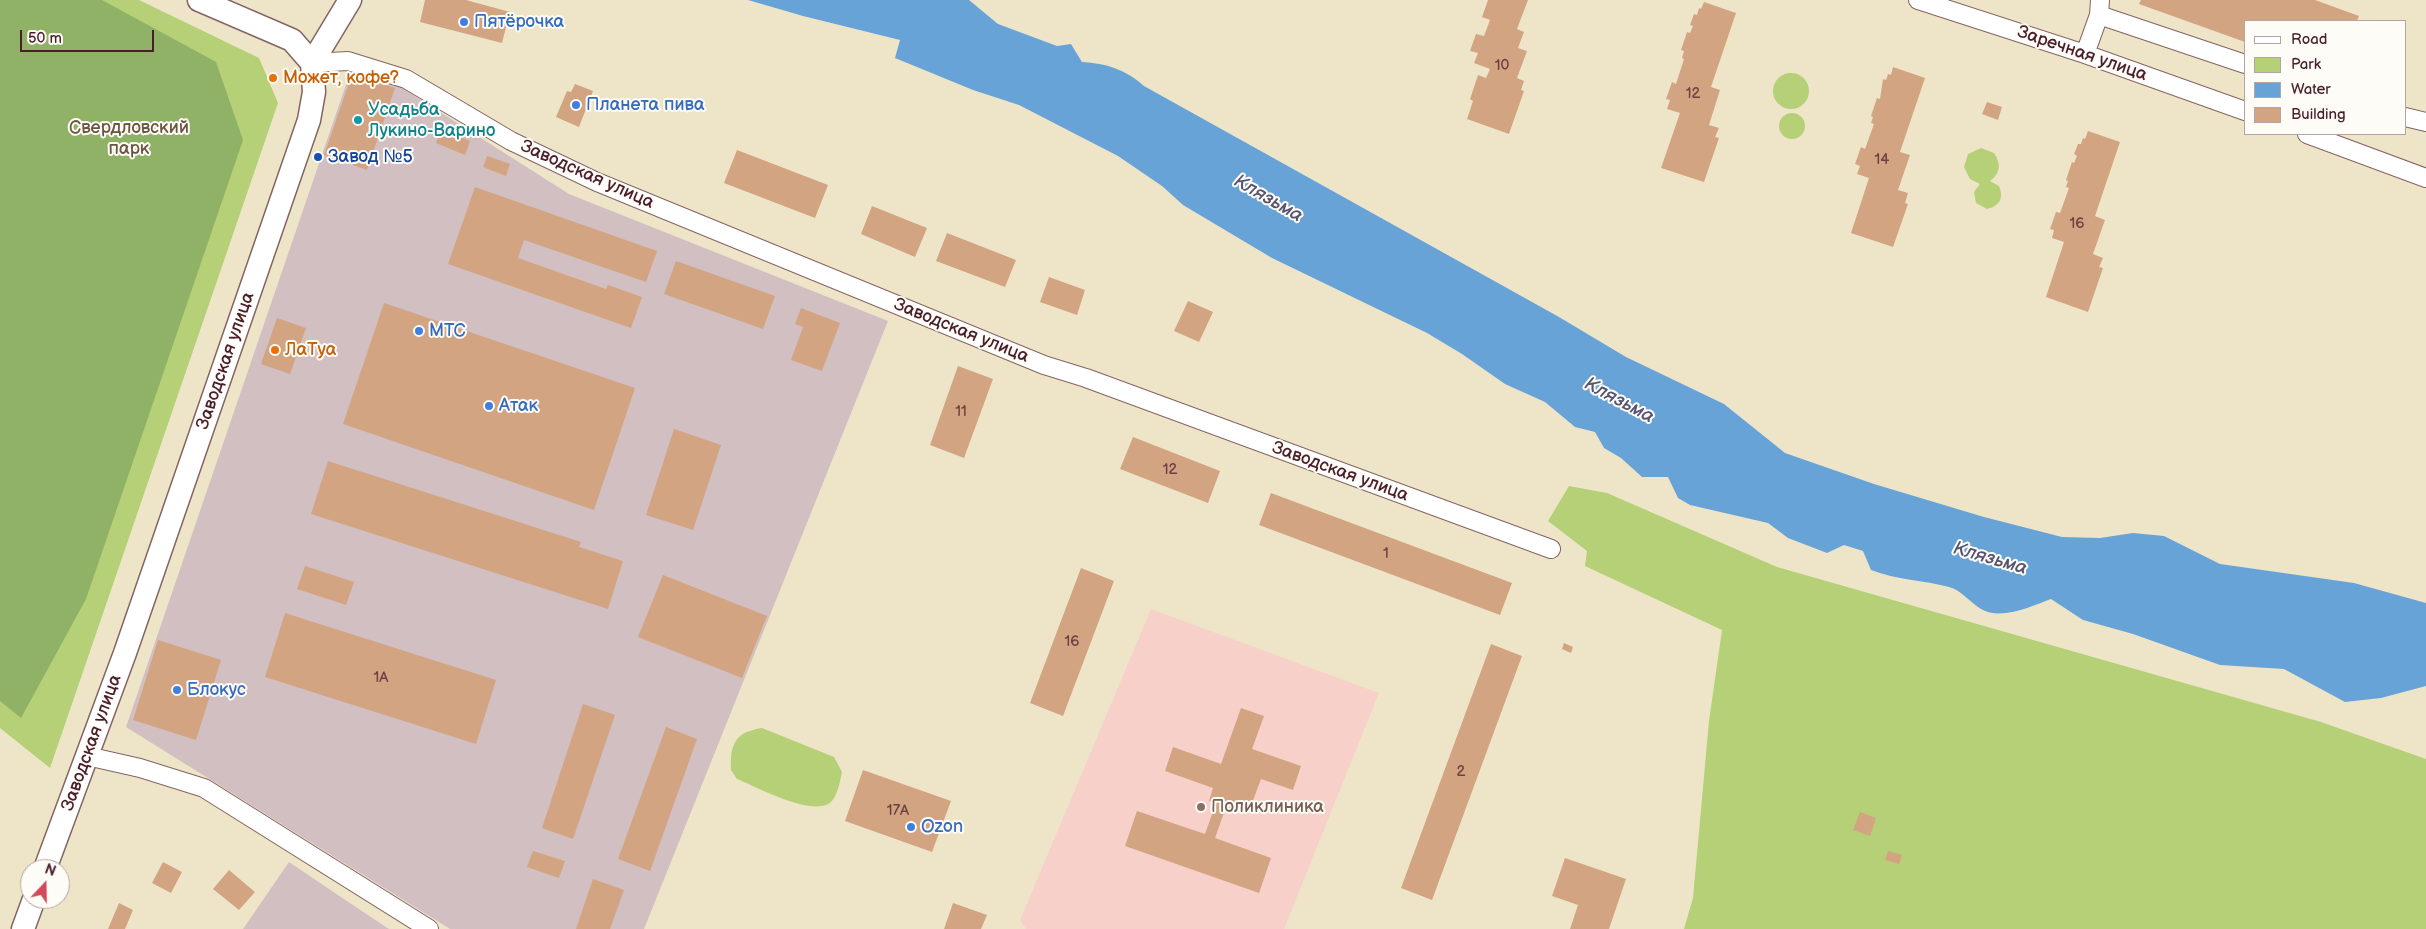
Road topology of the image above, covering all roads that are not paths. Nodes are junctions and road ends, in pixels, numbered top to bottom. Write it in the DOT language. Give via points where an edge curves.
graph roads {
  1 [pos="199,0"];
  2 [pos="350,0"];
  3 [pos="1918,0"];
  4 [pos="1967,8"];
  5 [pos="2099,8"];
  6 [pos="2085,54"];
  7 [pos="312,63"];
  8 [pos="2244,64"];
  9 [pos="2244,111"];
  10 [pos="2406,117"];
  11 [pos="2426,122"];
  12 [pos="2311,135"];
  13 [pos="2426,178"];
  14 [pos="1551,550"];
  15 [pos="87,756"];
  16 [pos="49,859"];
  17 [pos="30,909"];
  18 [pos="23,929"];
  19 [pos="429,929"];
  1 -- 7 [label="street" via="292,40"];
  2 -- 7 [label="street"];
  3 -- 4 [label="street, Заречная улица"];
  4 -- 6 [label="street, Заречная улица"];
  5 -- 6 [label="street"];
  5 -- 8 [label="street"];
  6 -- 9 [label="street, Заречная улица"];
  7 -- 14 [label="street, Заводская улица" via="348,61 406,79 511,142 614,189 1044,365"];
  7 -- 15 [label="street, Заводская улица" via="314,92 309,120"];
  10 -- 11 [label="street"];
  12 -- 13 [label="street"];
  15 -- 16 [label="street, Заводская улица"];
  15 -- 19 [label="street" via="204,788"];
  17 -- 18 [label="street"];
}
